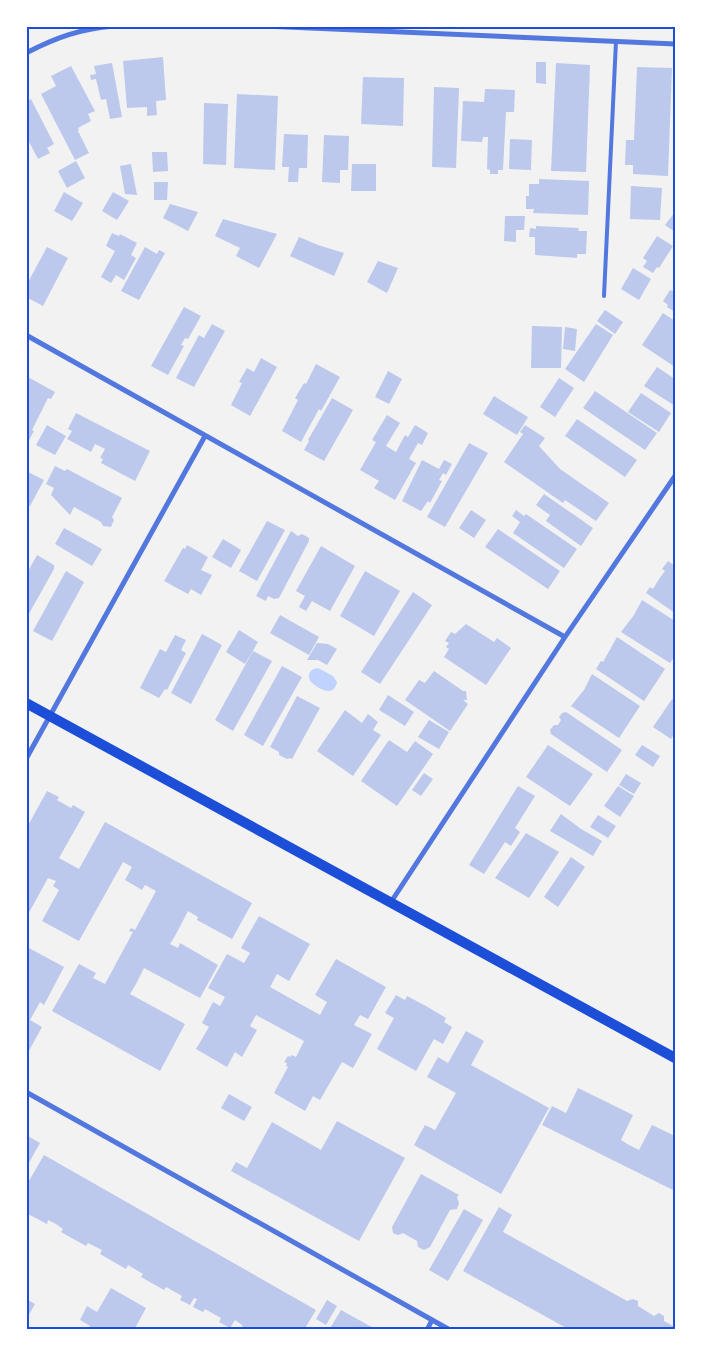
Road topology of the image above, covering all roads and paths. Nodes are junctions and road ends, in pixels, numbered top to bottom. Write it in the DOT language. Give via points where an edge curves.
graph roads {
  1 [pos="114,26"];
  2 [pos="264,26"];
  3 [pos="616,41"];
  4 [pos="675,44"];
  5 [pos="26,53"];
  6 [pos="604,296"];
  7 [pos="26,335"];
  8 [pos="205,436"];
  9 [pos="675,476"];
  10 [pos="565,637"];
  11 [pos="26,703"];
  12 [pos="50,717"];
  13 [pos="26,759"];
  14 [pos="391,902"];
  15 [pos="675,1058"];
  16 [pos="26,1092"];
  17 [pos="432,1320"];
  18 [pos="427,1330"];
  19 [pos="450,1330"];
  1 -- 5 [label="street" via="56,38"];
  2 -- 3 [label="street"];
  3 -- 4 [label="street"];
  3 -- 6 [label="lane"];
  7 -- 8 [label="street"];
  8 -- 10 [label="street"];
  8 -- 12 [label="street"];
  9 -- 10 [label="street"];
  10 -- 14 [label="street"];
  11 -- 12 [label="main road"];
  12 -- 13 [label="street"];
  12 -- 14 [label="main road"];
  14 -- 15 [label="main road"];
  16 -- 17 [label="street"];
  17 -- 18 [label="street"];
  17 -- 19 [label="street"];
}
